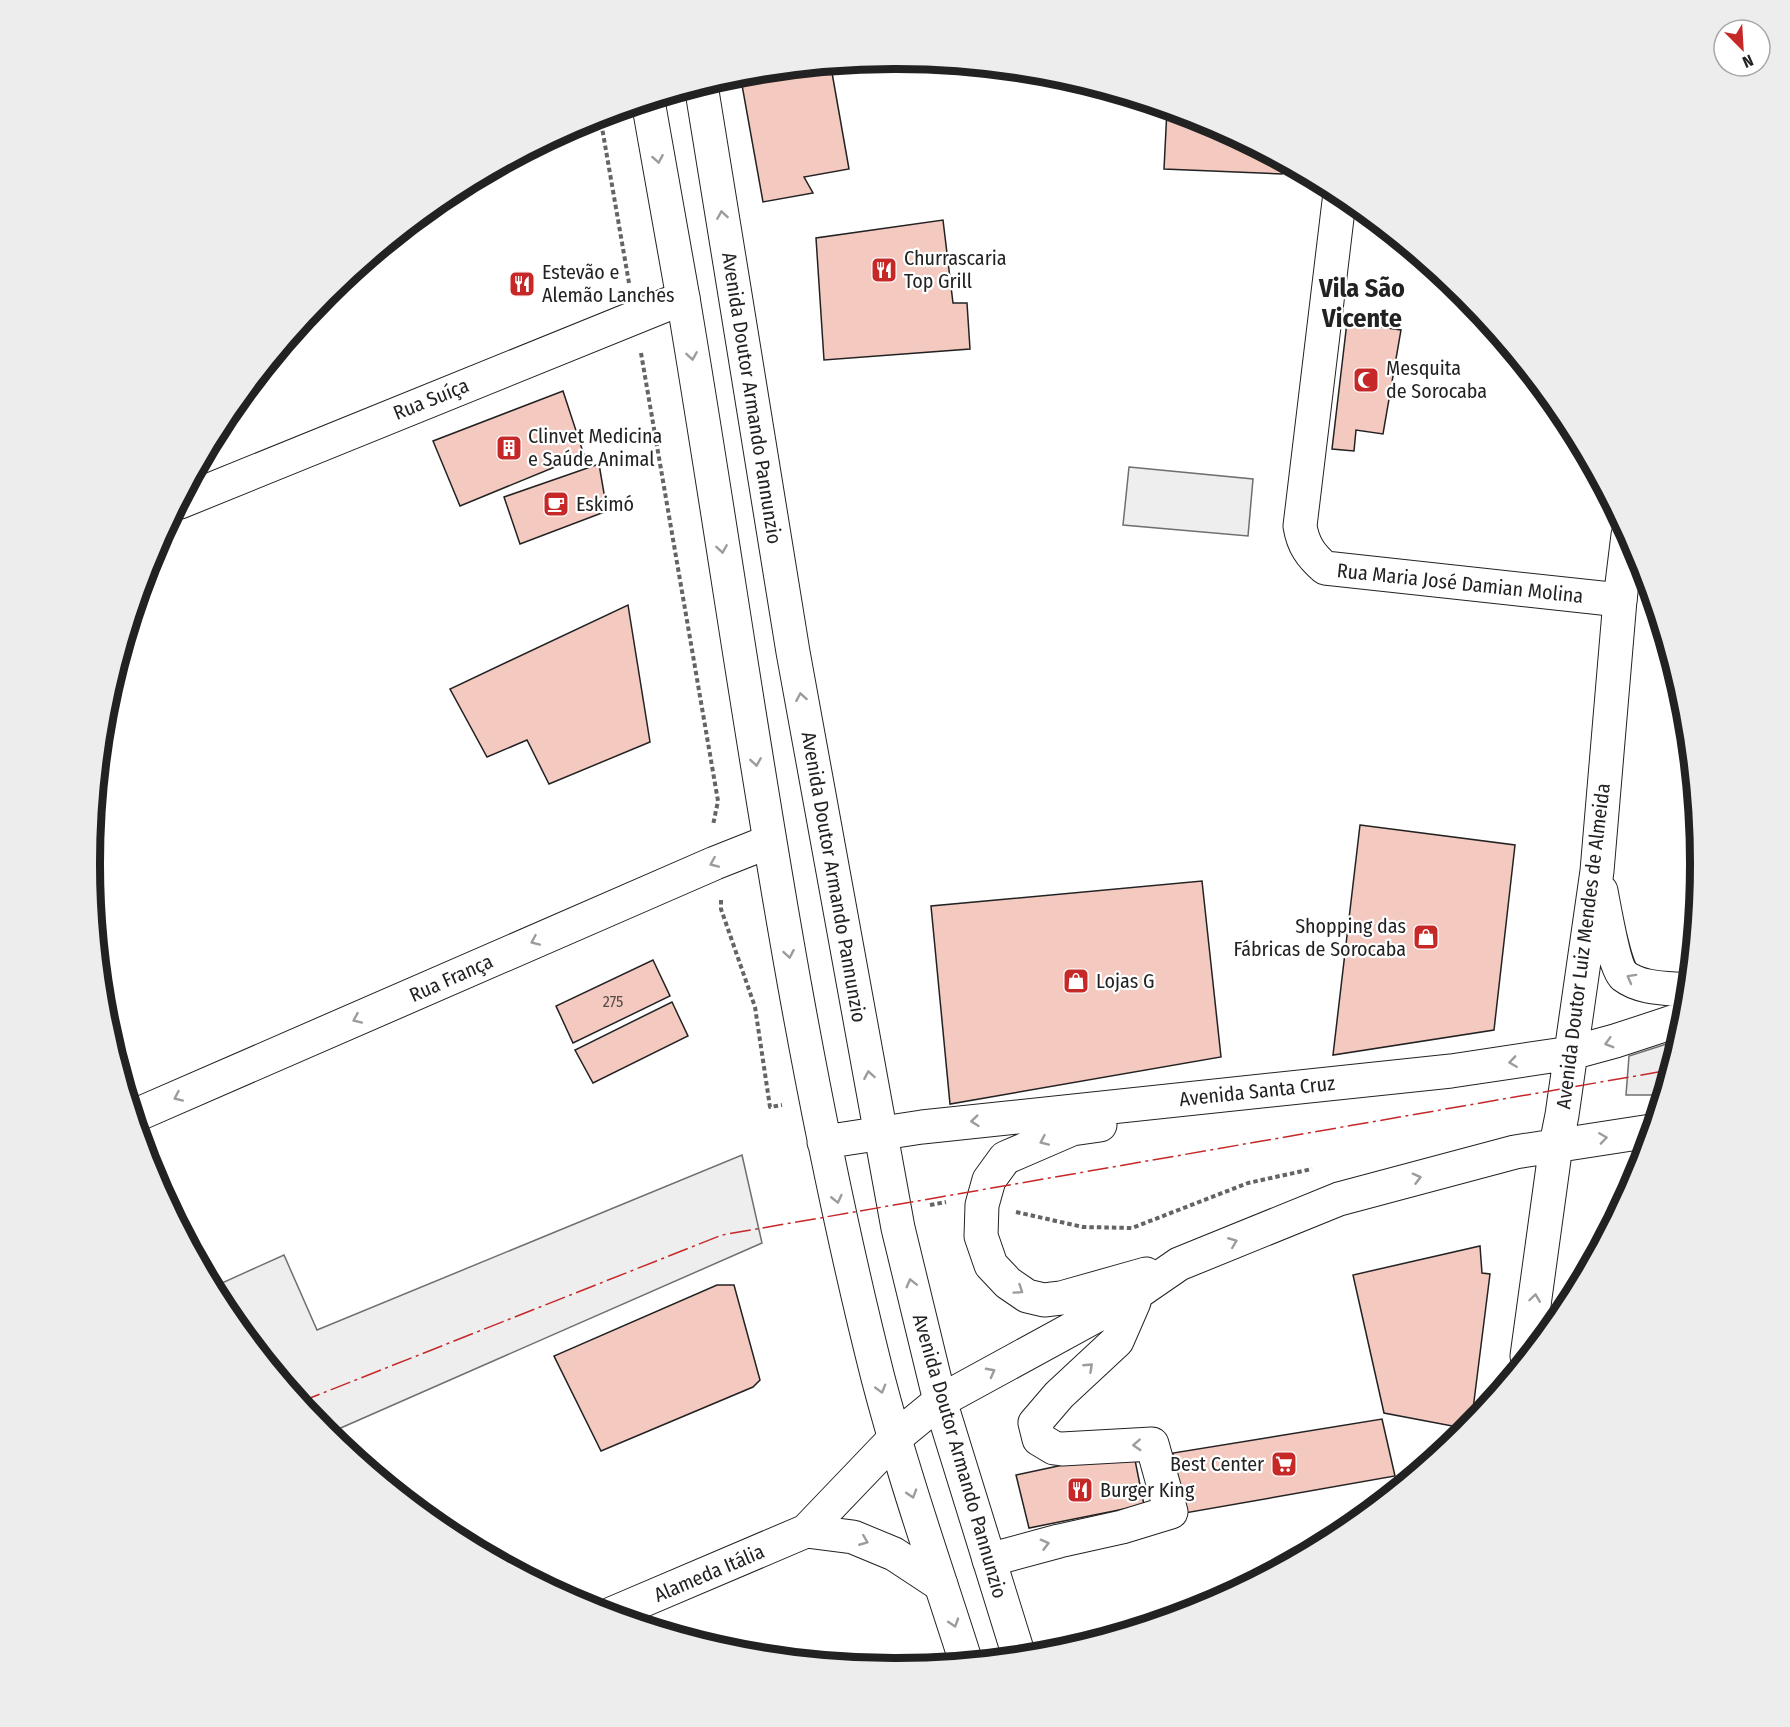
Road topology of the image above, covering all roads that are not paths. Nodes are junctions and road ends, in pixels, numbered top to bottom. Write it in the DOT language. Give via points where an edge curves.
graph roads {
  1 [pos="702,93"];
  2 [pos="649,108"];
  3 [pos="1339,205"];
  4 [pos="683,298"];
  5 [pos="190,498"];
  6 [pos="1626,552"];
  7 [pos="1620,600"];
  8 [pos="768,842"];
  9 [pos="1597,871"];
  10 [pos="1679,989"];
  11 [pos="1673,1022"];
  12 [pos="1571,1053"];
  13 [pos="1451,1071"];
  14 [pos="141,1113"];
  15 [pos="1642,1132"];
  16 [pos="880,1133"];
  17 [pos="824,1142"];
  18 [pos="1556,1145"];
  19 [pos="1179,1264"];
  20 [pos="1134,1295"];
  21 [pos="1529,1342"];
  22 [pos="940,1401"];
  23 [pos="895,1438"];
  24 [pos="806,1531"];
  25 [pos="989,1560"];
  26 [pos="941,1585"];
  27 [pos="622,1609"];
  28 [pos="1017,1648"];
  29 [pos="964,1654"];
  16 -- 1 [label="main road, Avenida Doutor Armando Pannunzio, one-way" via="793,652"];
  2 -- 4 [label="main road, one-way"];
  3 -- 7 [label="main road, Rua Maria José Damian Molina" via="1300,526 1308,550 1325,568"];
  4 -- 5 [label="main road, Rua Suíça"];
  4 -- 8 [label="main road, one-way"];
  6 -- 7 [label="main road, Avenida Doutor Luiz Mendes de Almeida"];
  7 -- 9 [label="main road, Avenida Doutor Luiz Mendes de Almeida"];
  8 -- 14 [label="main road, Rua França, one-way"];
  8 -- 17 [label="main road, one-way"];
  10 -- 9 [label="main road, one-way" via="1646,986 1623,975"];
  9 -- 12 [label="main road, Avenida Doutor Luiz Mendes de Almeida"];
  11 -- 12 [label="main road, Avenida Santa Cruz, one-way"];
  12 -- 13 [label="main road, Avenida Santa Cruz, one-way"];
  12 -- 18 [label="main road, Avenida Doutor Luiz Mendes de Almeida"];
  13 -- 16 [label="main road, Avenida Santa Cruz, one-way"];
  13 -- 19 [label="main road, one-way" via="1407,1088 1072,1129 1005,1158 989,1180 982,1205 981,1236 990,1264 1027,1296 1061,1298"];
  18 -- 15 [label="main road, one-way"];
  16 -- 17 [label="main road, Avenida Santa Cruz"];
  22 -- 16 [label="main road, Avenida Doutor Armando Pannunzio, one-way"];
  17 -- 23 [label="main road, one-way"];
  19 -- 18 [label="main road, one-way" via="1340,1199 1515,1152"];
  21 -- 18 [label="main road, Avenida Doutor Luiz Mendes de Almeida, one-way"];
  19 -- 20 [label="main road"];
  22 -- 20 [label="main road, one-way"];
  25 -- 20 [label="main road, one-way" via="1171,1512 1152,1444 1054,1448 1040,1439 1035,1424 1059,1395 1117,1341"];
  22 -- 23 [label="main road"];
  22 -- 25 [label="main road, Avenida Doutor Armando Pannunzio"];
  23 -- 24 [label="main road, Alameda Itália"];
  23 -- 26 [label="main road, one-way"];
  24 -- 26 [label="main road, one-way" via="853,1537 894,1554"];
  24 -- 27 [label="main road, Alameda Itália"];
  25 -- 28 [label="main road, Avenida Doutor Armando Pannunzio"];
  26 -- 29 [label="main road, one-way"];
}
